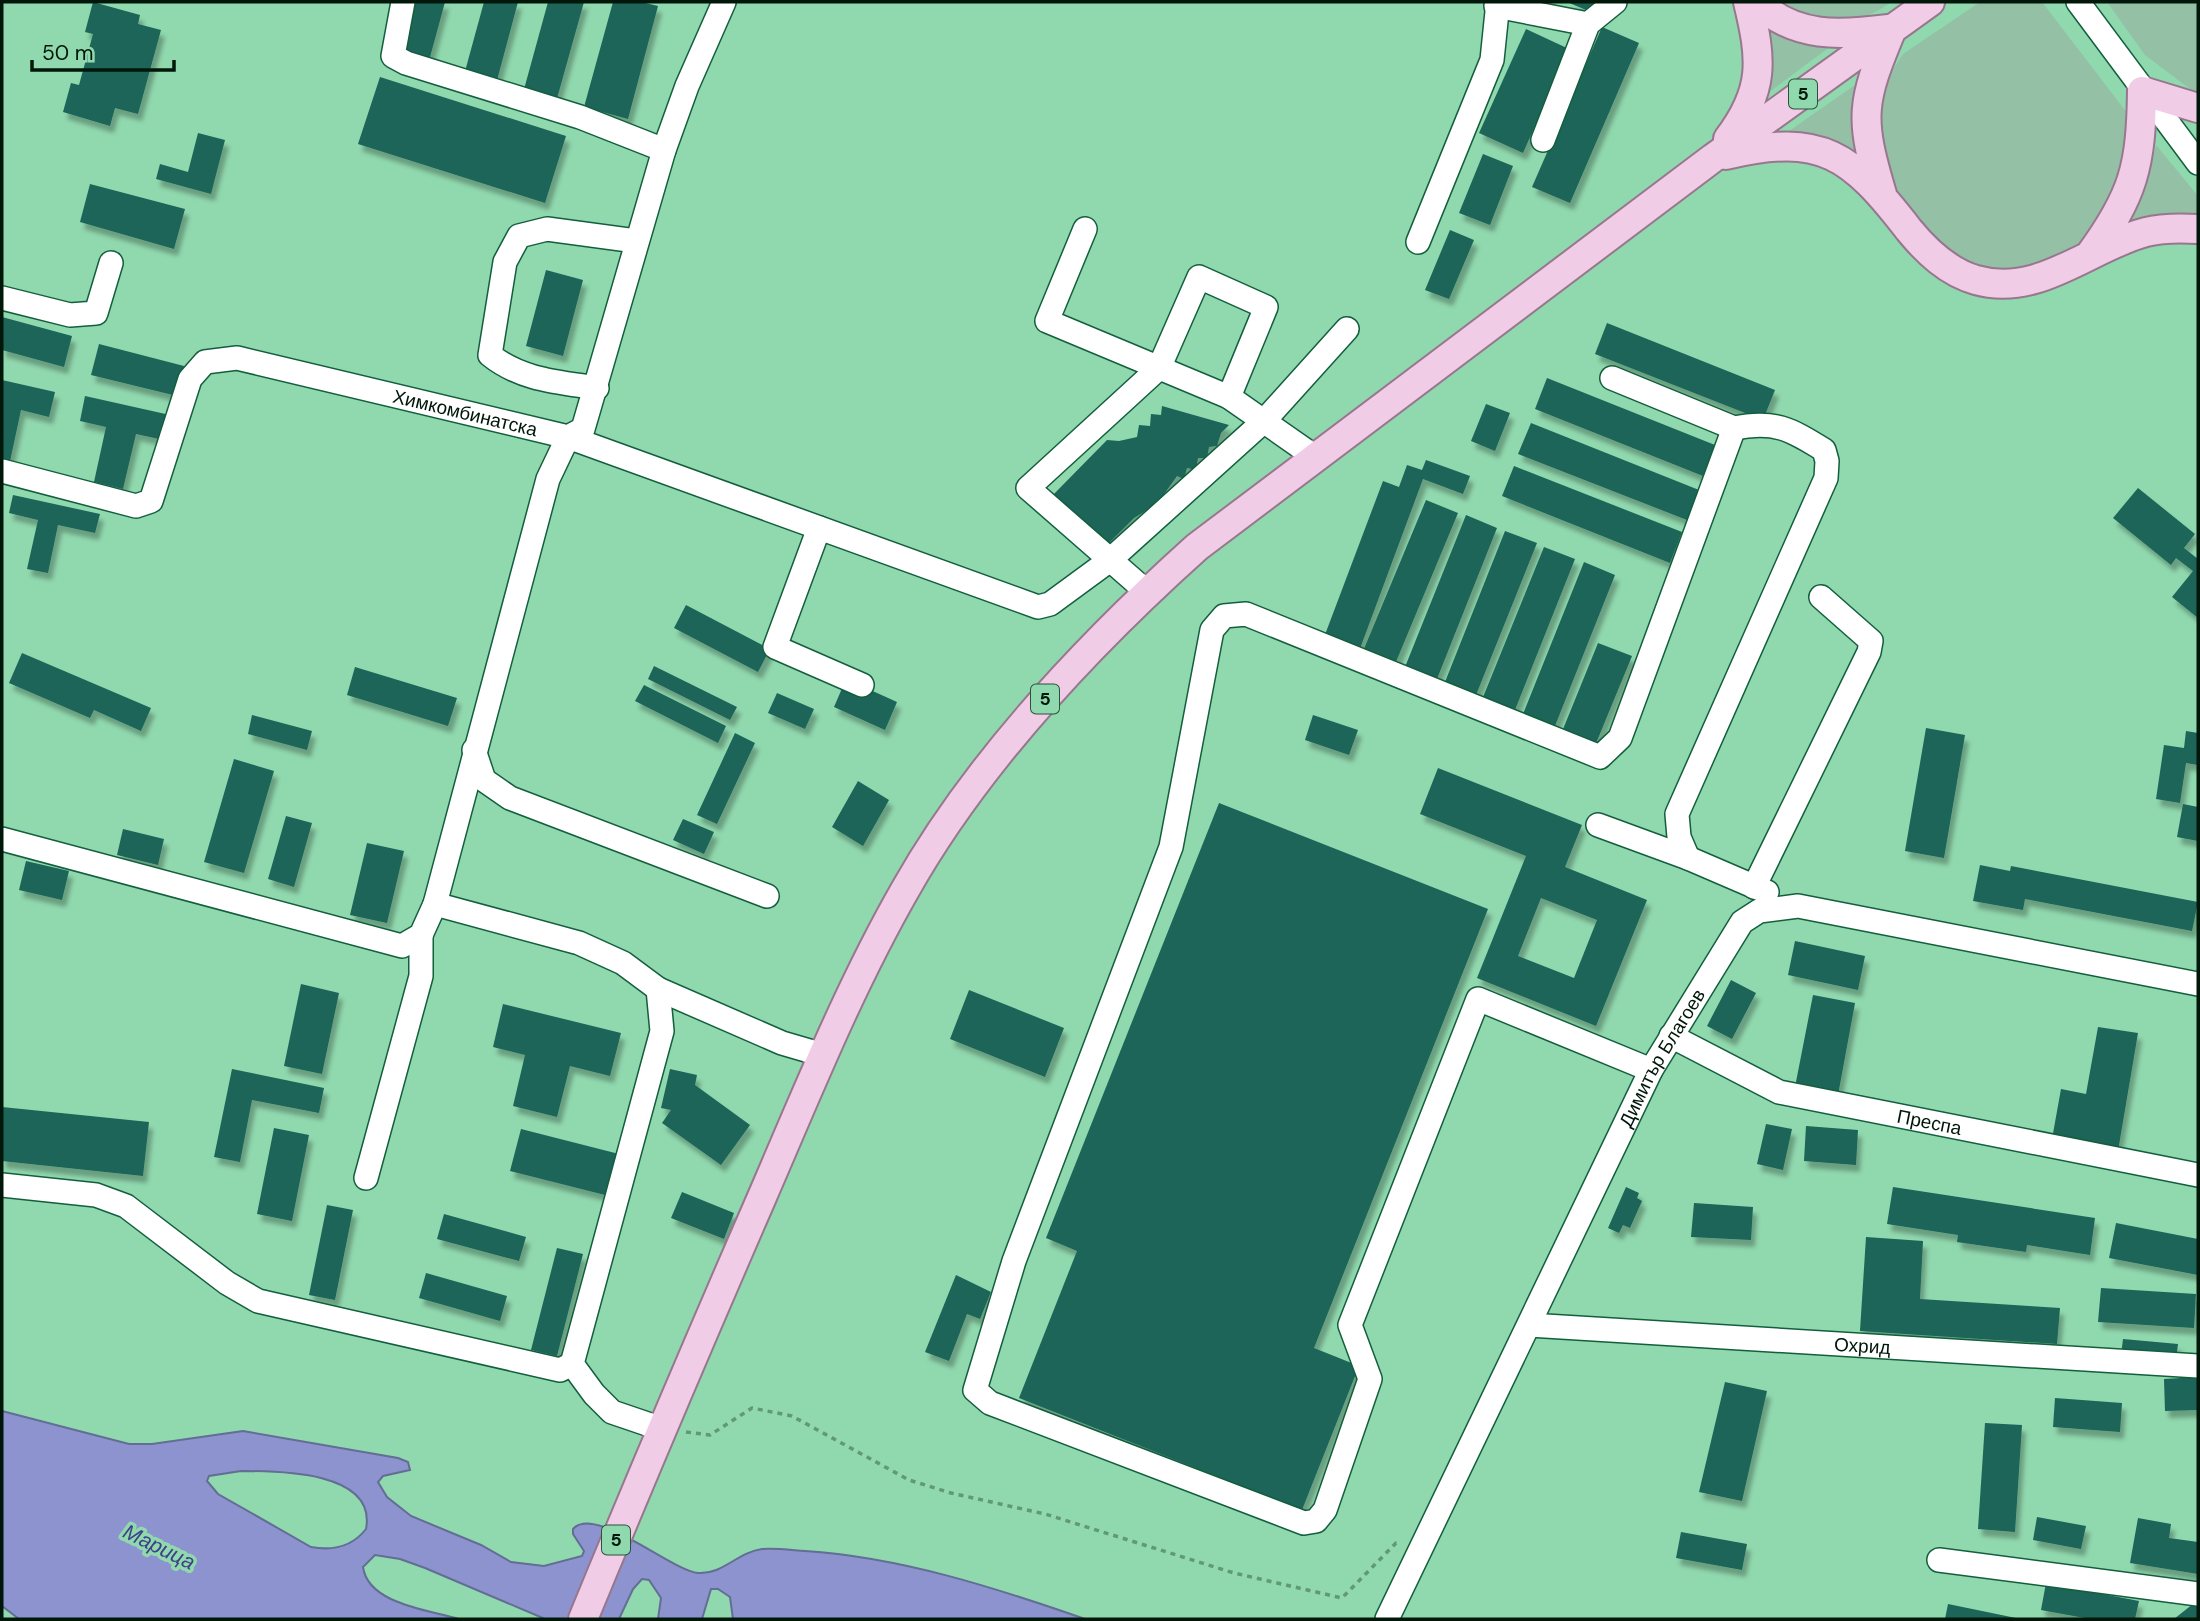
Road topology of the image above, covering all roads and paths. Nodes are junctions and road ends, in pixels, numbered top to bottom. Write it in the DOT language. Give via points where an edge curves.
graph roads {
  1 [pos="403,2"];
  2 [pos="724,2"];
  3 [pos="1615,2"];
  4 [pos="1748,2"];
  5 [pos="1757,2"];
  6 [pos="1930,2"];
  7 [pos="2078,2"];
  8 [pos="1497,4"];
  9 [pos="1588,24"];
  10 [pos="1892,29"];
  11 [pos="2142,91"];
  12 [pos="2198,108"];
  13 [pos="1543,139"];
  14 [pos="664,150"];
  15 [pos="1713,159"];
  16 [pos="2198,163"];
  17 [pos="1883,196"];
  18 [pos="1085,229"];
  19 [pos="2198,229"];
  20 [pos="636,241"];
  21 [pos="1419,242"];
  22 [pos="2089,256"];
  23 [pos="111,263"];
  24 [pos="2,298"];
  25 [pos="1347,329"];
  26 [pos="1159,368"];
  27 [pos="1612,378"];
  28 [pos="597,388"];
  29 [pos="1229,397"];
  30 [pos="1264,421"];
  31 [pos="1734,428"];
  32 [pos="568,437"];
  33 [pos="1315,457"];
  34 [pos="2,471"];
  35 [pos="820,528"];
  36 [pos="1110,560"];
  37 [pos="1147,592"];
  38 [pos="1821,597"];
  39 [pos="862,685"];
  40 [pos="474,750"];
  41 [pos="1598,825"];
  42 [pos="2,839"];
  43 [pos="1688,858"];
  44 [pos="1754,887"];
  45 [pos="767,895"];
  46 [pos="435,904"];
  47 [pos="1798,906"];
  48 [pos="421,934"];
  49 [pos="2198,984"];
  50 [pos="658,989"];
  51 [pos="1671,1036"];
  52 [pos="823,1055"];
  53 [pos="1651,1070"];
  54 [pos="2198,1175"];
  55 [pos="366,1178"];
  56 [pos="2,1185"];
  57 [pos="1529,1325"];
  58 [pos="572,1364"];
  59 [pos="2198,1366"];
  60 [pos="662,1429"];
  61 [pos="1424,1542"];
  62 [pos="1940,1560"];
  63 [pos="2198,1594"];
  64 [pos="583,1619"];
  65 [pos="1387,1619"];
  1 -- 14 [label="street" via="393,55 406,63 580,117"];
  2 -- 14 [label="street"];
  3 -- 9 [label="street"];
  4 -- 15 [label="main road" via="1760,64 1755,95"];
  5 -- 10 [label="main road" via="1794,27 1821,33"];
  6 -- 10 [label="main road, 5"];
  7 -- 11 [label="street"];
  8 -- 9 [label="street"];
  8 -- 21 [label="street" via="1492,60"];
  9 -- 13 [label="street"];
  10 -- 15 [label="main road, 5"];
  10 -- 17 [label="main road" via="1870,87 1864,119"];
  11 -- 12 [label="main road"];
  11 -- 16 [label="street"];
  11 -- 22 [label="main road" via="2137,169 2116,219"];
  14 -- 20 [label="street"];
  15 -- 17 [label="main road" via="1787,144 1817,149 1854,168"];
  15 -- 33 [label="main road, 5"];
  17 -- 22 [label="main road" via="1940,262 1978,281 2026,282"];
  18 -- 26 [label="street" via="1047,321"];
  19 -- 22 [label="main road" via="2145,232"];
  20 -- 28 [label="street"];
  20 -- 28 [label="street" via="547,229 519,236 505,262 490,355 507,369 529,377"];
  23 -- 24 [label="street" via="96,313 71,314"];
  25 -- 30 [label="street"];
  26 -- 29 [label="street"];
  26 -- 29 [label="street" via="1199,277 1266,307"];
  26 -- 36 [label="street" via="1028,488"];
  27 -- 31 [label="street"];
  28 -- 32 [label="street" via="583,429"];
  29 -- 30 [label="street"];
  30 -- 33 [label="street"];
  30 -- 36 [label="street"];
  31 -- 43 [label="street" via="1786,427 1824,450 1826,478 1677,814 1679,837"];
  31 -- 53 [label="street" via="1620,738 1600,757 1246,614 1224,616 1212,630 1171,847 1014,1261 975,1390 990,1403 1015,1413 1304,1523 1316,1521 1325,1510 1370,1379 1350,1325 1478,999"];
  32 -- 34 [label="street, Химкомбинатска" via="237,358 205,362 190,379 151,501 136,506"];
  32 -- 35 [label="street"];
  32 -- 40 [label="street" via="548,479"];
  33 -- 37 [label="main road, 5" via="1196,547"];
  35 -- 36 [label="street" via="1038,607 1050,604"];
  35 -- 39 [label="street" via="775,647"];
  36 -- 37 [label="street"];
  37 -- 52 [label="main road, 5" via="1065,674 971,790 906,888"];
  38 -- 44 [label="street" via="1871,641 1869,652"];
  40 -- 45 [label="street" via="484,780 510,798"];
  40 -- 46 [label="street"];
  41 -- 43 [label="street"];
  42 -- 48 [label="street" via="402,946"];
  43 -- 44 [label="street"];
  44 -- 47 [label="street"];
  46 -- 48 [label="street"];
  46 -- 50 [label="street" via="579,943 623,963"];
  47 -- 49 [label="street, Димитър Благоев"];
  47 -- 51 [label="street, Димитър Благоев" via="1759,911 1742,922"];
  48 -- 55 [label="street" via="421,976"];
  50 -- 52 [label="street" via="782,1043"];
  50 -- 58 [label="street" via="662,1031"];
  51 -- 53 [label="street, Димитър Благоев"];
  51 -- 54 [label="street, Преспа" via="1779,1092"];
  52 -- 60 [label="main road, 5"];
  53 -- 57 [label="street, Димитър Благоев"];
  56 -- 58 [label="street" via="96,1195 126,1206 258,1301 560,1370"];
  57 -- 59 [label="street, Охрид"];
  57 -- 61 [label="street, Димитър Благоев"];
  58 -- 60 [label="street" via="612,1412"];
  60 -- 61 [label="path" via="710,1435 752,1408 792,1416 909,1480 1045,1514 1234,1573 1342,1598 1396,1543"];
  60 -- 64 [label="main road, 5"];
  61 -- 65 [label="street, Димитър Благоев"];
  62 -- 63 [label="street"];
}
